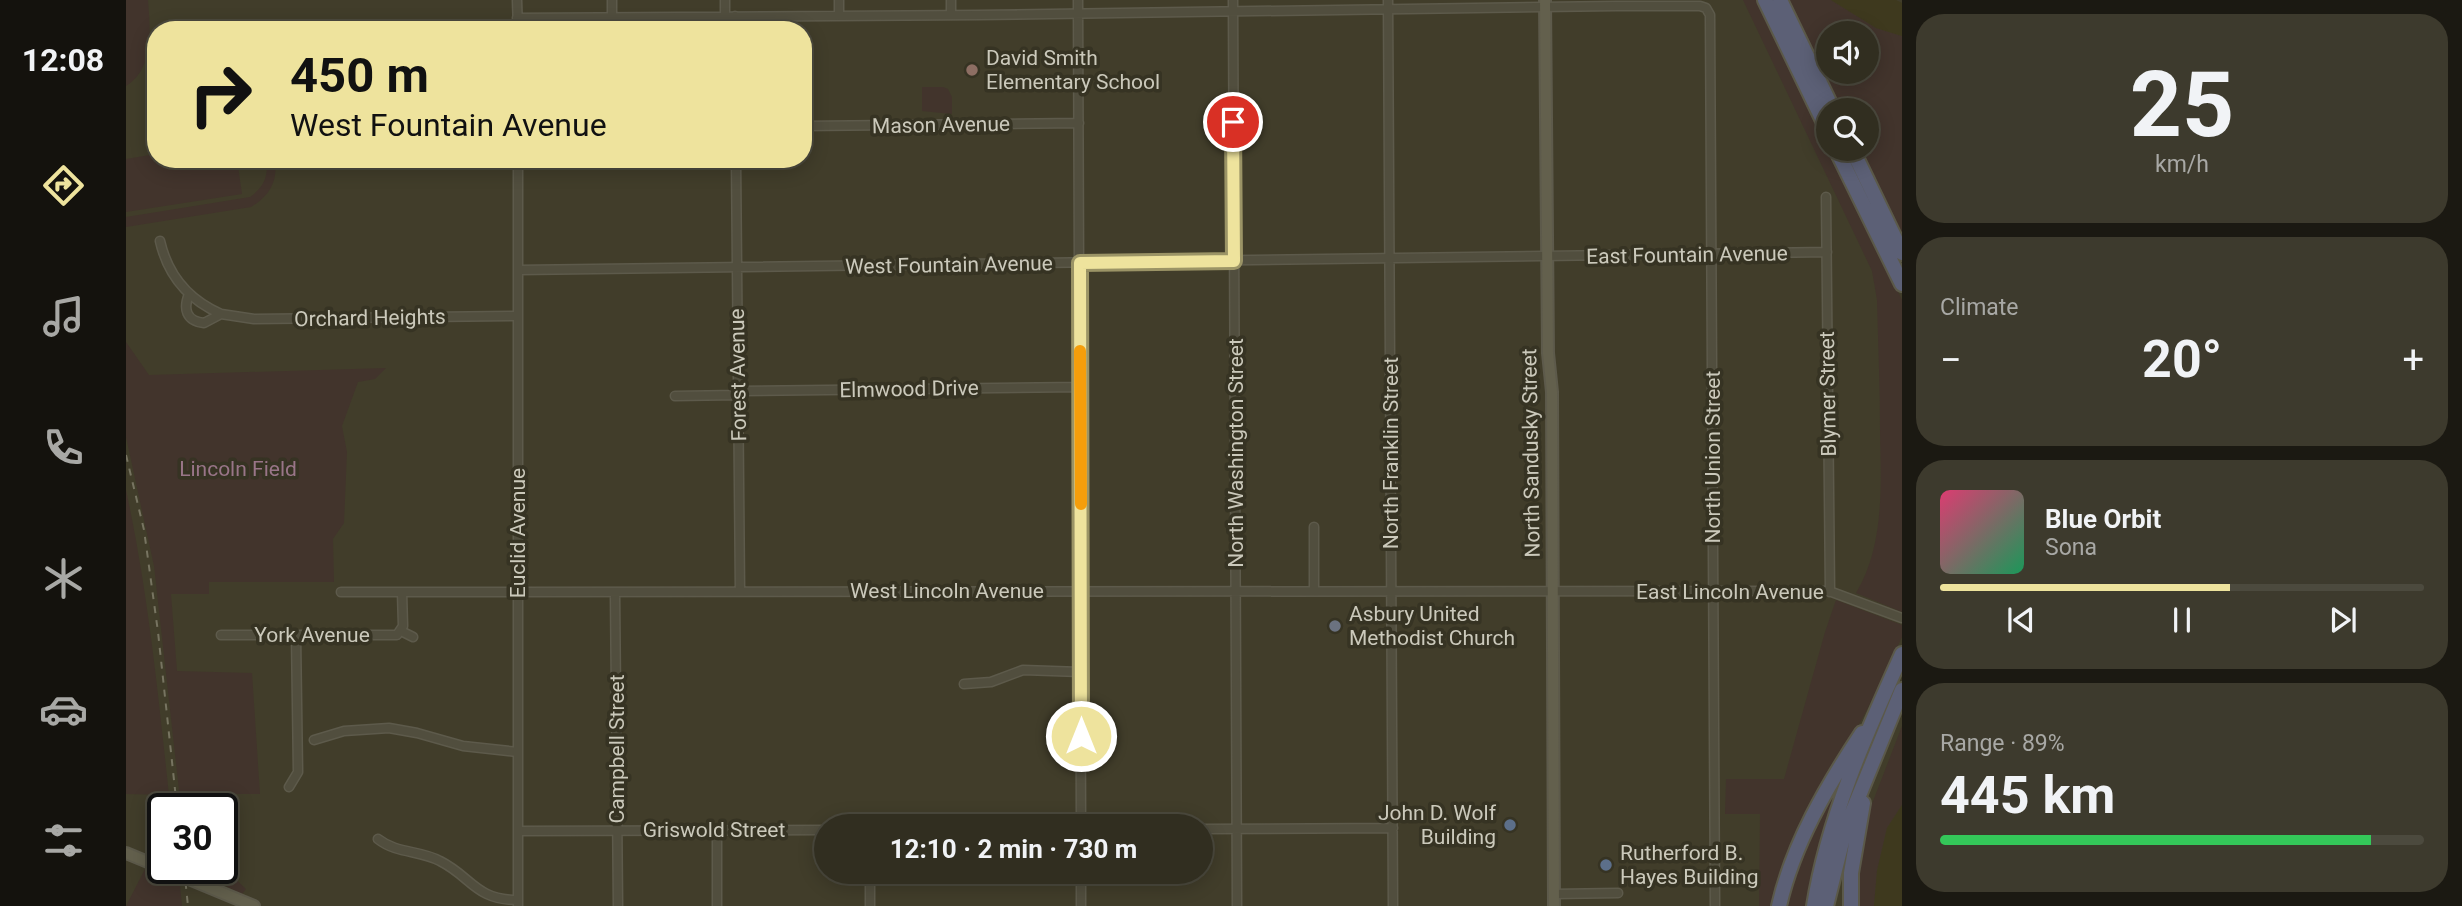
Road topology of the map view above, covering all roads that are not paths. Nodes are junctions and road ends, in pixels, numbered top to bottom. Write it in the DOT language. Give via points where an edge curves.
graph roads {
  1 [pos="517,0"];
  2 [pos="612,0"];
  3 [pos="725,0"];
  4 [pos="839,0"];
  5 [pos="951,0"];
  6 [pos="1078,0"];
  7 [pos="1233,0"];
  8 [pos="1765,0"];
  9 [pos="1780,0"];
  10 [pos="1545,4"];
  11 [pos="1388,5"];
  12 [pos="1233,12"];
  13 [pos="1078,13"];
  14 [pos="839,15"];
  15 [pos="951,15"];
  16 [pos="725,16"];
  17 [pos="735,16"];
  18 [pos="612,17"];
  19 [pos="517,18"];
  20 [pos="735,21"];
  21 [pos="1827,98"];
  22 [pos="1816,106"];
  23 [pos="1079,123"];
  24 [pos="812,127"];
  25 [pos="1842,161"];
  26 [pos="1858,161"];
  27 [pos="518,168"];
  28 [pos="736,168"];
  29 [pos="1826,197"];
  30 [pos="160,242"];
  31 [pos="1827,252"];
  32 [pos="1902,253"];
  33 [pos="1712,254"];
  34 [pos="1547,257"];
  35 [pos="1390,259"];
  36 [pos="1234,261"];
  37 [pos="1080,263"];
  38 [pos="737,268"];
  39 [pos="519,271"];
  40 [pos="1902,285"];
  41 [pos="189,294"];
  42 [pos="221,314"];
  43 [pos="519,316"];
  44 [pos="1080,387"];
  45 [pos="738,393"];
  46 [pos="675,396"];
  47 [pos="1314,527"];
  48 [pos="1314,591"];
  49 [pos="1714,591"];
  50 [pos="341,592"];
  51 [pos="402,592"];
  52 [pos="518,592"];
  53 [pos="615,592"];
  54 [pos="740,592"];
  55 [pos="1081,592"];
  56 [pos="1237,592"];
  57 [pos="1392,592"];
  58 [pos="1553,592"];
  59 [pos="1830,592"];
  60 [pos="1902,618"];
  61 [pos="401,631"];
  62 [pos="220,635"];
  63 [pos="296,635"];
  64 [pos="412,637"];
  65 [pos="1902,653"];
  66 [pos="1081,672"];
  67 [pos="964,684"];
  68 [pos="1902,690"];
  69 [pos="1876,712"];
  70 [pos="314,740"];
  71 [pos="518,752"];
  72 [pos="1875,756"];
  73 [pos="289,787"];
  74 [pos="1081,814"];
  75 [pos="1393,828"];
  76 [pos="1213,829"];
  77 [pos="1237,829"];
  78 [pos="717,830"];
  79 [pos="814,830"];
  80 [pos="518,831"];
  81 [pos="617,831"];
  82 [pos="378,839"];
  83 [pos="126,853"];
  84 [pos="870,884"];
  85 [pos="1081,884"];
  86 [pos="1618,893"];
  87 [pos="1554,894"];
  88 [pos="518,903"];
  89 [pos="254,906"];
  90 [pos="618,906"];
  91 [pos="717,906"];
  92 [pos="870,906"];
  93 [pos="1081,906"];
  94 [pos="1237,906"];
  95 [pos="1393,906"];
  96 [pos="1554,906"];
  97 [pos="1716,906"];
  98 [pos="1779,906"];
  99 [pos="1814,906"];
  100 [pos="1826,906"];
  101 [pos="1851,906"];
  1 -- 19 [label="street"];
  2 -- 18 [label="street"];
  3 -- 16 [label="street"];
  4 -- 14 [label="street"];
  5 -- 15 [label="street"];
  6 -- 13 [label="street"];
  7 -- 12 [label="street, North Washington Street"];
  8 -- 22 [label="highway"];
  9 -- 21 [label="highway"];
  10 -- 11 [label="street"];
  10 -- 33 [label="street, North Union Street" via="1706,8 1710,15"];
  10 -- 34 [label="street, North Sandusky Street"];
  11 -- 12 [label="street"];
  11 -- 35 [label="street, North Franklin Street"];
  12 -- 13 [label="street"];
  12 -- 36 [label="street, North Washington Street"];
  13 -- 15 [label="street"];
  13 -- 23 [label="street"];
  14 -- 15 [label="street"];
  14 -- 17 [label="street"];
  16 -- 17 [label="street"];
  16 -- 18 [label="street"];
  17 -- 20 [label="street"];
  18 -- 19 [label="street"];
  23 -- 24 [label="street, Mason Avenue"];
  23 -- 37 [label="street"];
  25 -- 40 [label="highway"];
  26 -- 32 [label="highway"];
  27 -- 39 [label="street, Euclid Avenue"];
  28 -- 38 [label="street, Forest Avenue"];
  29 -- 31 [label="street, Blymer Street"];
  30 -- 41 [label="street, Orchard Heights" via="170,272"];
  31 -- 33 [label="street, East Fountain Avenue"];
  31 -- 59 [label="street, Blymer Street"];
  33 -- 34 [label="street, East Fountain Avenue"];
  33 -- 49 [label="street, North Union Street"];
  34 -- 35 [label="street, West Fountain Avenue"];
  34 -- 58 [label="street, North Sandusky Street"];
  35 -- 36 [label="street, West Fountain Avenue"];
  35 -- 57 [label="street, North Franklin Street"];
  36 -- 37 [label="street, West Fountain Avenue"];
  36 -- 56 [label="street, North Washington Street"];
  37 -- 38 [label="street, West Fountain Avenue"];
  37 -- 44 [label="street"];
  38 -- 39 [label="street, West Fountain Avenue"];
  38 -- 45 [label="street, Forest Avenue"];
  39 -- 43 [label="street, Euclid Avenue"];
  41 -- 42 [label="street, Orchard Heights"];
  41 -- 42 [label="street, Orchard Heights" via="186,310 193,320 208,323"];
  42 -- 43 [label="street, Orchard Heights" via="254,319"];
  43 -- 52 [label="street, Euclid Avenue"];
  44 -- 45 [label="street, Elmwood Drive"];
  44 -- 55 [label="street"];
  45 -- 46 [label="street, Elmwood Drive"];
  45 -- 54 [label="street, Forest Avenue"];
  47 -- 48 [label="street"];
  48 -- 56 [label="street, West Lincoln Avenue"];
  48 -- 57 [label="street, West Lincoln Avenue"];
  49 -- 58 [label="street, East Lincoln Avenue"];
  49 -- 59 [label="street, East Lincoln Avenue"];
  49 -- 97 [label="street, North Union Street"];
  50 -- 51 [label="street, West Lincoln Avenue"];
  51 -- 52 [label="street, West Lincoln Avenue"];
  51 -- 61 [label="street, York Avenue"];
  52 -- 53 [label="street, West Lincoln Avenue"];
  52 -- 71 [label="street, Euclid Avenue"];
  53 -- 54 [label="street, West Lincoln Avenue"];
  53 -- 81 [label="street, Campbell Street"];
  54 -- 55 [label="street, West Lincoln Avenue"];
  55 -- 56 [label="street, West Lincoln Avenue"];
  55 -- 66 [label="street"];
  56 -- 77 [label="street, North Washington Street"];
  57 -- 58 [label="street, West Lincoln Avenue"];
  57 -- 75 [label="street, North Franklin Street"];
  58 -- 87 [label="street, North Sandusky Street"];
  59 -- 60 [label="street, East Lincoln Avenue"];
  61 -- 63 [label="street, York Avenue" via="395,635"];
  61 -- 64 [label="street, York Avenue"];
  62 -- 63 [label="street, York Avenue"];
  63 -- 73 [label="street" via="298,772"];
  65 -- 69 [label="highway"];
  66 -- 67 [label="street" via="1023,670 991,682"];
  66 -- 74 [label="street"];
  68 -- 72 [label="highway"];
  69 -- 98 [label="highway" via="1809,825"];
  69 -- 99 [label="highway" via="1827,845"];
  70 -- 71 [label="street" via="351,730 389,728 463,746"];
  71 -- 80 [label="street, Euclid Avenue"];
  72 -- 100 [label="highway" via="1845,830"];
  72 -- 101 [label="highway" via="1861,809"];
  75 -- 77 [label="street"];
  75 -- 95 [label="street, North Franklin Street"];
  76 -- 77 [label="street"];
  77 -- 94 [label="street, North Washington Street"];
  78 -- 79 [label="street, Griswold Street"];
  78 -- 81 [label="street, Griswold Street"];
  78 -- 91 [label="street"];
  80 -- 81 [label="street, Griswold Street"];
  80 -- 88 [label="street, Euclid Avenue"];
  81 -- 90 [label="street, Campbell Street"];
  82 -- 88 [label="street" via="397,850 439,860 485,894"];
  83 -- 89 [label="street"];
  84 -- 92 [label="street"];
  85 -- 93 [label="street"];
  86 -- 87 [label="street"];
  87 -- 96 [label="street, North Sandusky Street"];
}
